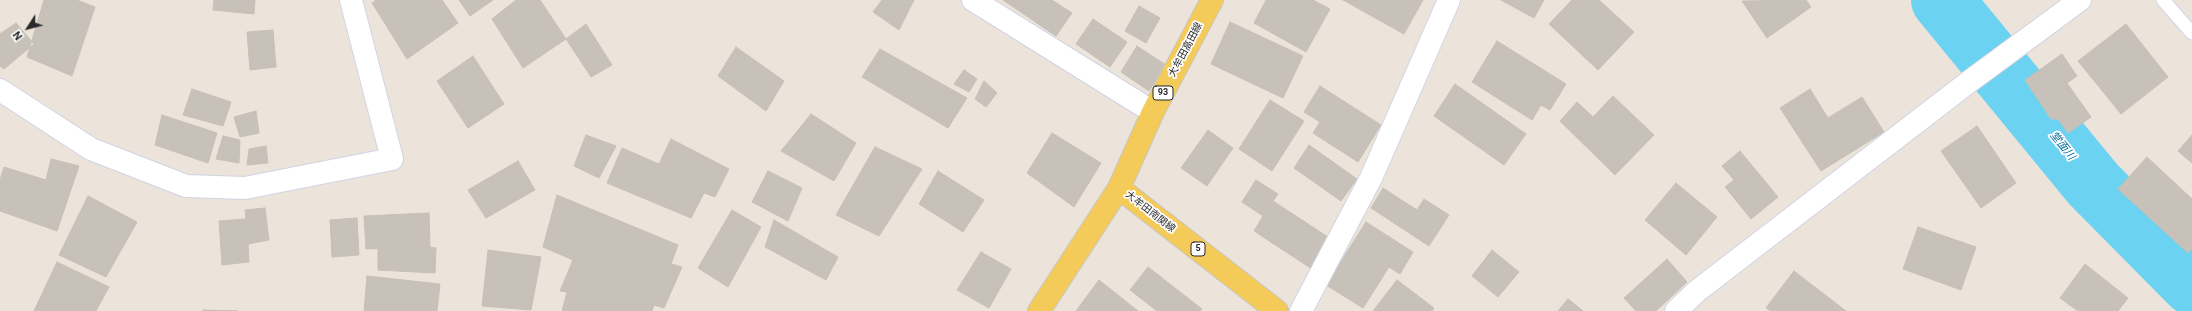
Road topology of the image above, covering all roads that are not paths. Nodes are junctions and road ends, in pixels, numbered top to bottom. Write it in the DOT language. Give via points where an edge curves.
graph roads {
  1 [pos="350,0"];
  2 [pos="973,0"];
  3 [pos="1212,0"];
  4 [pos="1450,0"];
  5 [pos="2080,0"];
  6 [pos="2162,0"];
  7 [pos="2192,33"];
  8 [pos="0,90"];
  9 [pos="1153,112"];
  10 [pos="1119,188"];
  11 [pos="1039,311"];
  12 [pos="1277,311"];
  13 [pos="1301,311"];
  14 [pos="1676,311"];
  1 -- 8 [label="street" via="392,159 245,188 186,186 91,149"];
  2 -- 9 [label="street"];
  3 -- 9 [label="main road, 大牟田高田線 / 93"];
  4 -- 13 [label="street" via="1371,178"];
  5 -- 14 [label="street" via="1970,81 1697,291"];
  6 -- 7 [label="lane"];
  9 -- 10 [label="main road, 大牟田高田線 / 93"];
  10 -- 11 [label="main road, 大牟田南関線"];
  10 -- 12 [label="main road, 大牟田南関線 / 5"];
}
